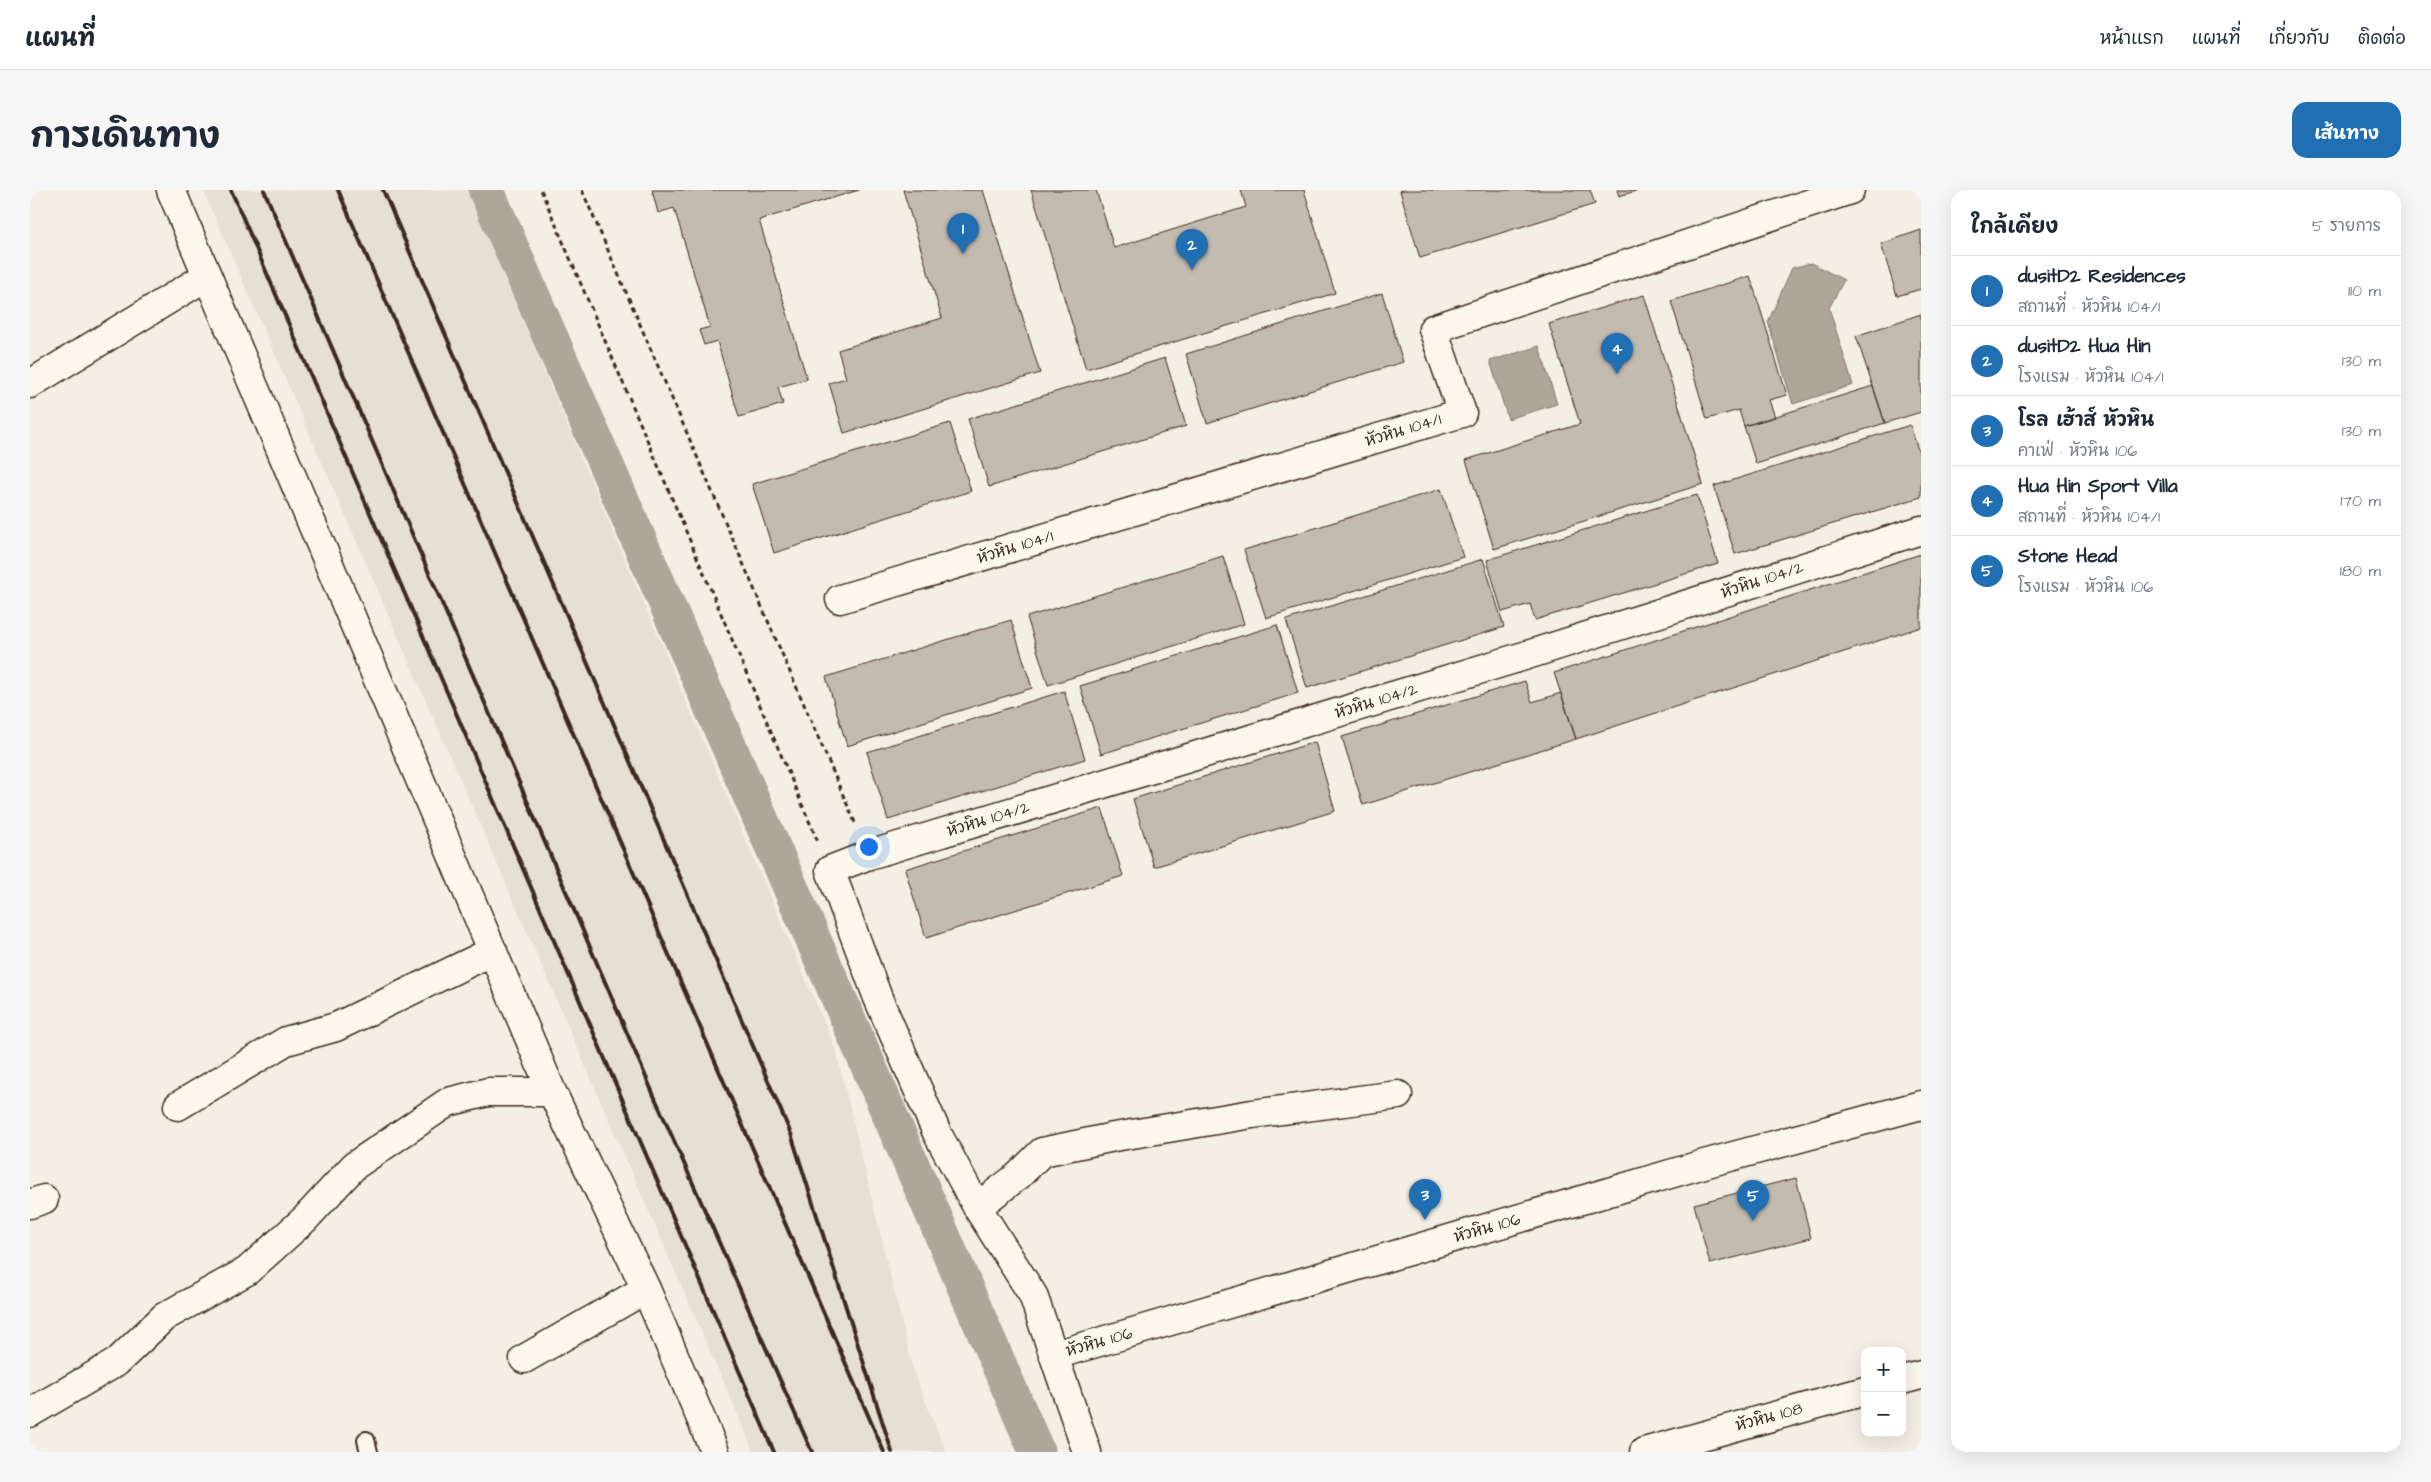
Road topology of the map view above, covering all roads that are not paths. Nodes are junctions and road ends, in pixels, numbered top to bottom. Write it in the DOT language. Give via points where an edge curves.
graph roads {
  1 [pos="170,190"];
  2 [pos="1850,190"];
  3 [pos="206,276"];
  4 [pos="30,384"];
  5 [pos="1921,530"];
  6 [pos="840,599"];
  7 [pos="493,951"];
  8 [pos="552,1092"];
  9 [pos="1398,1095"];
  10 [pos="1921,1105"];
  11 [pos="178,1106"];
  12 [pos="977,1207"];
  13 [pos="646,1289"];
  14 [pos="1055,1355"];
  15 [pos="524,1360"];
  16 [pos="1921,1375"];
  17 [pos="1906,1379"];
  18 [pos="1861,1392"];
  19 [pos="30,1413"];
  20 [pos="715,1452"];
  21 [pos="1087,1452"];
  22 [pos="1644,1452"];
  1 -- 3 [label="street"];
  2 -- 6 [label="street, หัวหิน 104/1" via="1434,329 1462,413"];
  3 -- 4 [label="street"];
  3 -- 7 [label="street"];
  5 -- 12 [label="street, หัวหิน 104/2" via="1521,657 869,855 830,870 878,998 937,1133"];
  7 -- 8 [label="street"];
  7 -- 11 [label="street" via="336,1028 286,1041"];
  8 -- 13 [label="street"];
  8 -- 19 [label="street" via="488,1092 448,1102 354,1166 305,1218 247,1270 164,1317 117,1362"];
  9 -- 12 [label="street" via="1252,1114 1042,1152 1018,1176"];
  10 -- 14 [label="street, หัวหิน 106" via="1704,1164"];
  12 -- 14 [label="street" via="1033,1295"];
  13 -- 15 [label="street"];
  13 -- 20 [label="street"];
  14 -- 21 [label="street"];
  16 -- 17 [label="street"];
  18 -- 22 [label="street, หัวหิน 108"];
}
